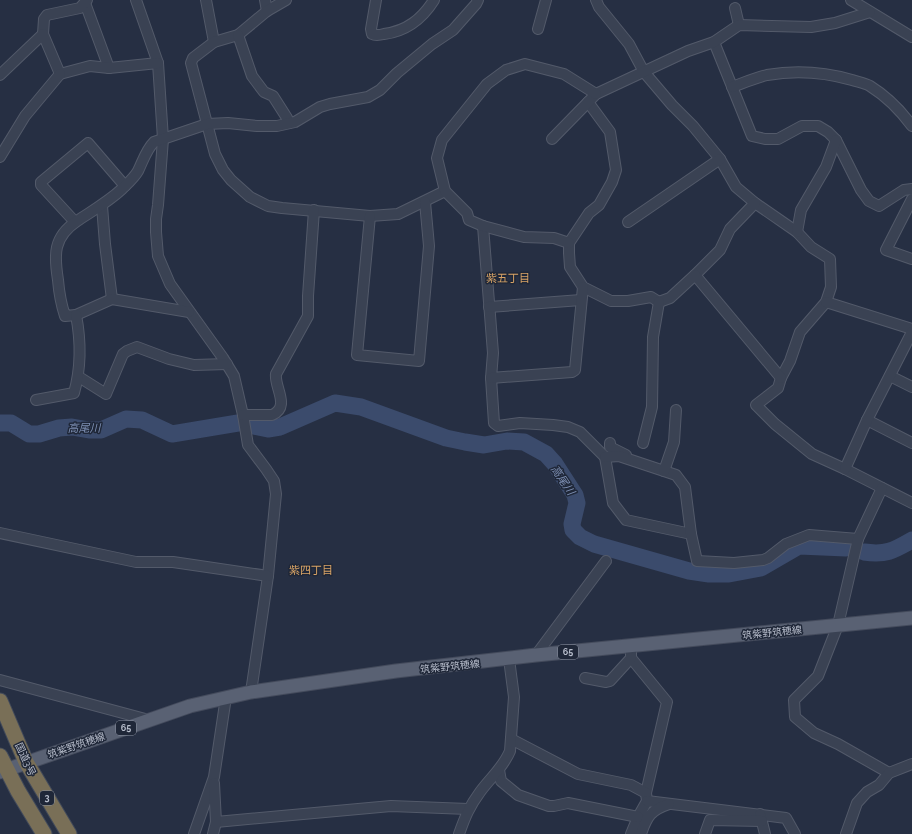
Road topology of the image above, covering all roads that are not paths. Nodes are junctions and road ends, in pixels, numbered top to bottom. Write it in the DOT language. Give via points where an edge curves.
graph roads {
  1 [pos="136,0"];
  2 [pos="206,0"];
  3 [pos="265,0"];
  4 [pos="286,0"];
  5 [pos="376,0"];
  6 [pos="434,0"];
  7 [pos="478,0"];
  8 [pos="546,0"];
  9 [pos="596,0"];
  10 [pos="851,0"];
  11 [pos="86,1"];
  12 [pos="736,8"];
  13 [pos="267,11"];
  14 [pos="870,12"];
  15 [pos="739,25"];
  16 [pos="538,29"];
  17 [pos="43,34"];
  18 [pos="238,35"];
  19 [pos="912,37"];
  20 [pos="214,42"];
  21 [pos="714,42"];
  22 [pos="158,63"];
  23 [pos="109,68"];
  24 [pos="644,72"];
  25 [pos="60,74"];
  26 [pos="0,75"];
  27 [pos="732,87"];
  28 [pos="596,94"];
  29 [pos="588,102"];
  30 [pos="288,123"];
  31 [pos="207,124"];
  32 [pos="912,126"];
  33 [pos="163,139"];
  34 [pos="552,139"];
  35 [pos="836,140"];
  36 [pos="0,157"];
  37 [pos="720,159"];
  38 [pos="125,186"];
  39 [pos="912,189"];
  40 [pos="445,191"];
  41 [pos="912,199"];
  42 [pos="426,202"];
  43 [pos="755,203"];
  44 [pos="102,206"];
  45 [pos="314,210"];
  46 [pos="370,216"];
  47 [pos="75,222"];
  48 [pos="628,222"];
  49 [pos="483,226"];
  50 [pos="797,232"];
  51 [pos="569,243"];
  52 [pos="911,255"];
  53 [pos="695,274"];
  54 [pos="583,287"];
  55 [pos="112,299"];
  56 [pos="581,300"];
  57 [pos="659,302"];
  58 [pos="826,302"];
  59 [pos="489,307"];
  60 [pos="189,312"];
  61 [pos="76,315"];
  62 [pos="912,328"];
  63 [pos="912,332"];
  64 [pos="228,364"];
  65 [pos="890,376"];
  66 [pos="79,377"];
  67 [pos="491,378"];
  68 [pos="781,378"];
  69 [pos="912,387"];
  70 [pos="36,400"];
  71 [pos="676,410"];
  72 [pos="243,415"];
  73 [pos="867,420"];
  74 [pos="610,443"];
  75 [pos="643,443"];
  76 [pos="912,443"];
  77 [pos="605,457"];
  78 [pos="636,461"];
  79 [pos="845,469"];
  80 [pos="664,471"];
  81 [pos="882,488"];
  82 [pos="912,503"];
  83 [pos="0,533"];
  84 [pos="691,534"];
  85 [pos="858,539"];
  86 [pos="606,561"];
  87 [pos="268,576"];
  88 [pos="912,618"];
  89 [pos="838,625"];
  90 [pos="631,652"];
  91 [pos="536,655"];
  92 [pos="509,659"];
  93 [pos="585,678"];
  94 [pos="0,680"];
  95 [pos="251,692"];
  96 [pos="226,697"];
  97 [pos="0,701"];
  98 [pos="149,720"];
  99 [pos="512,739"];
  100 [pos="0,756"];
  101 [pos="26,762"];
  102 [pos="912,764"];
  103 [pos="499,770"];
  104 [pos="2,772"];
  105 [pos="889,773"];
  106 [pos="214,777"];
  107 [pos="646,797"];
  108 [pos="670,804"];
  109 [pos="468,809"];
  110 [pos="638,817"];
  111 [pos="761,818"];
  112 [pos="216,822"];
  113 [pos="44,834"];
  114 [pos="69,834"];
  115 [pos="194,834"];
  116 [pos="213,834"];
  117 [pos="459,834"];
  118 [pos="631,834"];
  119 [pos="641,834"];
  120 [pos="705,834"];
  121 [pos="765,834"];
  122 [pos="795,834"];
  123 [pos="846,834"];
  1 -- 22 [label="street"];
  2 -- 20 [label="street"];
  3 -- 13 [label="street"];
  4 -- 13 [label="street"];
  5 -- 6 [label="street" via="371,28 375,36 406,28 428,10"];
  7 -- 30 [label="street" via="452,30 397,73 380,90 368,97 320,107 295,122"];
  8 -- 16 [label="street"];
  9 -- 24 [label="street" via="630,44"];
  10 -- 14 [label="street"];
  11 -- 17 [label="street" via="80,8 47,15 44,18"];
  11 -- 23 [label="street"];
  12 -- 15 [label="street"];
  13 -- 18 [label="street"];
  14 -- 15 [label="street" via="835,23 810,27"];
  14 -- 19 [label="street"];
  15 -- 21 [label="street"];
  17 -- 25 [label="street"];
  17 -- 26 [label="street"];
  18 -- 20 [label="street"];
  18 -- 30 [label="street" via="252,76 264,92 273,96"];
  20 -- 31 [label="street" via="192,58 191,63"];
  21 -- 24 [label="street"];
  21 -- 27 [label="street"];
  22 -- 23 [label="street"];
  22 -- 33 [label="street"];
  23 -- 25 [label="street" via="90,66"];
  24 -- 28 [label="street"];
  24 -- 37 [label="street"];
  25 -- 36 [label="street" via="25,116"];
  27 -- 32 [label="street" via="766,76 795,72 837,76 868,85 882,94"];
  27 -- 35 [label="street" via="752,136 778,139 802,126 818,126"];
  28 -- 29 [label="street"];
  28 -- 40 [label="street" via="564,74 525,64 506,70 487,84 442,140 437,158"];
  29 -- 34 [label="street"];
  29 -- 51 [label="street" via="610,132 616,170 599,205 589,213"];
  30 -- 31 [label="street" via="277,126"];
  31 -- 33 [label="street"];
  31 -- 45 [label="street" via="215,154 223,170 250,197 268,206"];
  33 -- 38 [label="street" via="154,142 137,173"];
  33 -- 60 [label="street" via="156,219 158,256 170,284"];
  35 -- 39 [label="street" via="869,201 879,206 904,190"];
  35 -- 50 [label="street" via="826,167 801,210"];
  37 -- 43 [label="street" via="736,186"];
  37 -- 48 [label="street"];
  38 -- 44 [label="street"];
  38 -- 47 [label="street" via="88,144 41,182"];
  40 -- 42 [label="street"];
  40 -- 49 [label="street" via="467,213 469,220"];
  41 -- 52 [label="street" via="886,250"];
  42 -- 46 [label="street" via="398,214"];
  42 -- 46 [label="street" via="429,246 418,361 357,355"];
  43 -- 50 [label="street"];
  43 -- 53 [label="street" via="730,229 720,250"];
  44 -- 47 [label="street"];
  44 -- 55 [label="street"];
  45 -- 46 [label="street"];
  45 -- 72 [label="street" via="308,316 276,374 281,406 272,415"];
  47 -- 61 [label="street" via="60,238 55,260 64,316"];
  49 -- 51 [label="street" via="524,237 554,238"];
  49 -- 59 [label="street"];
  50 -- 58 [label="street" via="812,247 830,259 831,287"];
  51 -- 54 [label="street" via="570,267"];
  53 -- 57 [label="street" via="670,298"];
  53 -- 68 [label="street"];
  54 -- 56 [label="street"];
  54 -- 57 [label="street" via="611,301 651,297"];
  55 -- 60 [label="street"];
  55 -- 61 [label="street"];
  56 -- 59 [label="street"];
  56 -- 67 [label="street" via="575,370"];
  57 -- 75 [label="street" via="653,337 652,407"];
  58 -- 62 [label="street"];
  58 -- 68 [label="street" via="800,332"];
  59 -- 67 [label="street" via="493,353"];
  60 -- 64 [label="street"];
  61 -- 66 [label="street" via="79,333"];
  63 -- 65 [label="street"];
  64 -- 66 [label="street" via="194,365 137,347 123,354 106,394"];
  64 -- 72 [label="street" via="234,376"];
  65 -- 69 [label="street"];
  65 -- 73 [label="street"];
  66 -- 70 [label="street" via="74,393"];
  67 -- 77 [label="street" via="494,423 498,426 520,423 568,427 580,432"];
  68 -- 79 [label="street" via="778,388 756,404 775,424 812,454"];
  71 -- 80 [label="street" via="674,442"];
  72 -- 87 [label="street" via="248,445 274,481 276,494"];
  73 -- 76 [label="street"];
  73 -- 79 [label="street"];
  74 -- 78 [label="street" via="610,446"];
  77 -- 78 [label="street" via="619,456"];
  77 -- 84 [label="street" via="612,503 626,520"];
  78 -- 80 [label="street"];
  79 -- 81 [label="street"];
  80 -- 84 [label="street" via="676,476 685,487"];
  81 -- 82 [label="street"];
  81 -- 85 [label="street"];
  83 -- 87 [label="street" via="136,562 173,562"];
  84 -- 85 [label="street" via="697,561 734,563 763,560 786,544 809,535"];
  85 -- 89 [label="street"];
  86 -- 91 [label="street"];
  87 -- 95 [label="street"];
  88 -- 89 [label="main road, 筑紫野筑穂線 / 65"];
  89 -- 90 [label="main road, 筑紫野筑穂線 / 65"];
  89 -- 105 [label="street" via="818,676 794,700 795,717 814,733"];
  90 -- 91 [label="main road, 筑紫野筑穂線 / 65"];
  90 -- 93 [label="street" via="610,681"];
  90 -- 107 [label="street" via="667,702"];
  91 -- 92 [label="main road, 筑紫野筑穂線 / 65"];
  92 -- 95 [label="main road, 筑紫野筑穂線 / 65" via="396,671"];
  92 -- 99 [label="street" via="514,697"];
  94 -- 98 [label="street"];
  95 -- 96 [label="main road, 筑紫野筑穂線 / 65"];
  96 -- 98 [label="main road, 筑紫野筑穂線 / 65"];
  96 -- 106 [label="street"];
  97 -- 101 [label="highway, 国道3号 / 3"];
  98 -- 101 [label="main road, 筑紫野筑穂線 / 65"];
  99 -- 103 [label="street" via="510,751"];
  99 -- 107 [label="street" via="578,774 631,785"];
  100 -- 104 [label="highway, 3"];
  101 -- 104 [label="main road, 筑紫野筑穂線 / 65"];
  101 -- 114 [label="highway, 国道3号 / 3"];
  102 -- 105 [label="street"];
  103 -- 109 [label="street"];
  103 -- 110 [label="street" via="501,781 518,796 549,806 568,803"];
  104 -- 113 [label="highway, 3"];
  105 -- 123 [label="street" via="857,803"];
  106 -- 112 [label="street"];
  106 -- 115 [label="street"];
  107 -- 108 [label="street"];
  107 -- 110 [label="street"];
  108 -- 111 [label="street"];
  108 -- 119 [label="street" via="650,814"];
  109 -- 112 [label="street" via="391,806"];
  109 -- 117 [label="street"];
  110 -- 118 [label="street"];
  111 -- 120 [label="street" via="710,820"];
  111 -- 121 [label="street"];
  111 -- 122 [label="street" via="786,818"];
  112 -- 116 [label="street"];
}
